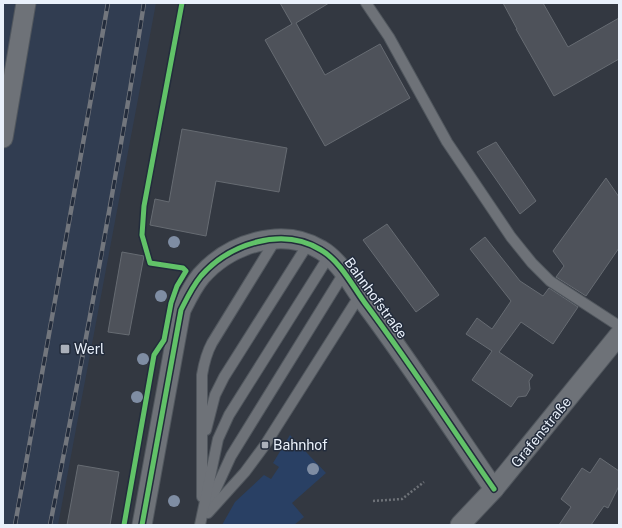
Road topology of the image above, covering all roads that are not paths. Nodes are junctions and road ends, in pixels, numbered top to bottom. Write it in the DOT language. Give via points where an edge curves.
graph roads {
  1 [pos="26,3"];
  2 [pos="366,3"];
  3 [pos="3,138"];
  4 [pos="276,239"];
  5 [pos="308,244"];
  6 [pos="329,256"];
  7 [pos="344,273"];
  8 [pos="360,295"];
  9 [pos="619,326"];
  10 [pos="619,335"];
  11 [pos="202,449"];
  12 [pos="494,489"];
  13 [pos="201,522"];
  14 [pos="142,525"];
  15 [pos="460,525"];
  1 -- 3 [label="street"];
  2 -- 9 [label="lane" via="389,37 447,142 528,258 550,281"];
  4 -- 5 [label="street, Bahnhofstraße"];
  4 -- 11 [label="lane" via="206,354 202,375"];
  4 -- 14 [label="street, Bahnhofstraße" via="258,241 234,249 215,263 201,276 181,310"];
  5 -- 6 [label="street, Bahnhofstraße"];
  5 -- 11 [label="lane" via="224,377 212,406"];
  6 -- 7 [label="street, Bahnhofstraße"];
  6 -- 13 [label="lane" via="229,415 218,440"];
  7 -- 8 [label="street, Bahnhofstraße"];
  7 -- 13 [label="lane" via="231,456"];
  8 -- 12 [label="street, Bahnhofstraße"];
  8 -- 13 [label="lane" via="264,445 245,472"];
  10 -- 12 [label="street, Grafenstraße"];
  11 -- 13 [label="lane"];
  12 -- 15 [label="street, Grafenstraße"];
}
